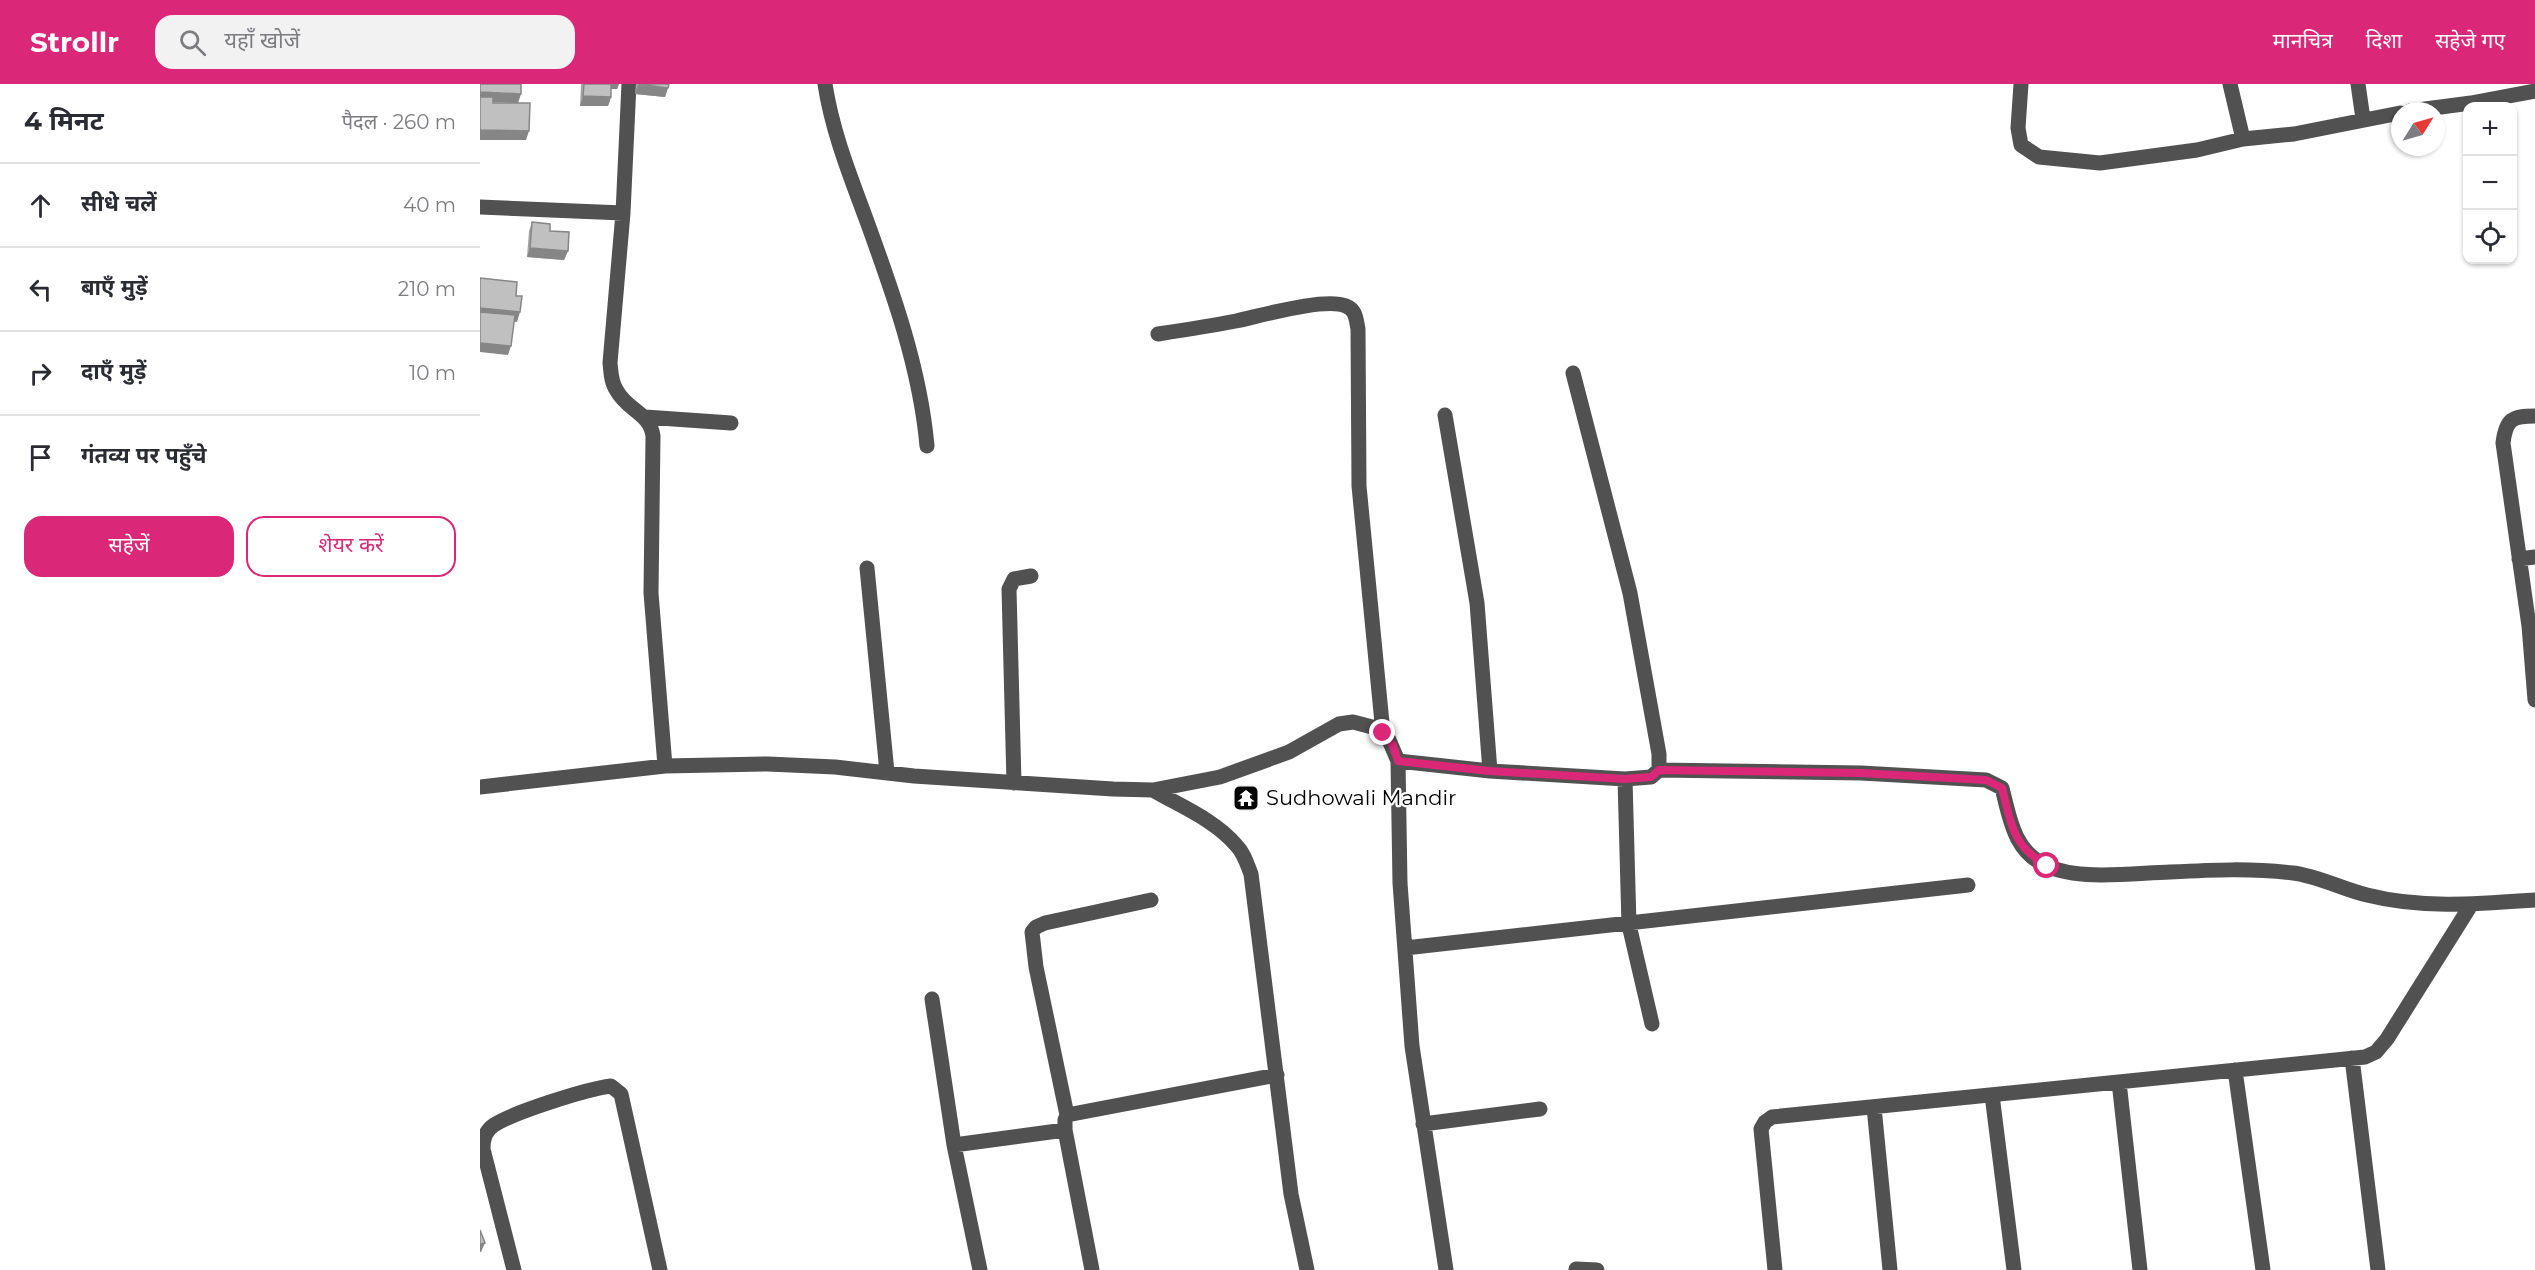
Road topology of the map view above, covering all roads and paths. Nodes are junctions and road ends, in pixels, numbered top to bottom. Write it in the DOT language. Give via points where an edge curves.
graph roads {
  1 [pos="628,84"];
  2 [pos="825,84"];
  3 [pos="2021,84"];
  4 [pos="2230,84"];
  5 [pos="2358,84"];
  6 [pos="2500,90"];
  7 [pos="2535,91"];
  8 [pos="2445,106"];
  9 [pos="2391,114"];
  10 [pos="2363,119"];
  11 [pos="2243,139"];
  12 [pos="480,207"];
  13 [pos="623,213"];
  14 [pos="1158,334"];
  15 [pos="1573,373"];
  16 [pos="1445,415"];
  17 [pos="2535,416"];
  18 [pos="645,417"];
  19 [pos="731,423"];
  20 [pos="927,446"];
  21 [pos="2535,557"];
  22 [pos="2519,559"];
  23 [pos="867,568"];
  24 [pos="1031,576"];
  25 [pos="2535,700"];
  26 [pos="1383,733"];
  27 [pos="1398,761"];
  28 [pos="664,766"];
  29 [pos="1659,770"];
  30 [pos="1490,771"];
  31 [pos="887,772"];
  32 [pos="1625,779"];
  33 [pos="1014,783"];
  34 [pos="480,787"];
  35 [pos="1153,790"];
  36 [pos="1968,885"];
  37 [pos="1151,900"];
  38 [pos="2535,900"];
  39 [pos="2471,905"];
  40 [pos="1629,925"];
  41 [pos="1405,948"];
  42 [pos="932,999"];
  43 [pos="1652,1024"];
  44 [pos="2352,1058"];
  45 [pos="2235,1070"];
  46 [pos="1277,1075"];
  47 [pos="2119,1082"];
  48 [pos="1992,1095"];
  49 [pos="1874,1107"];
  50 [pos="1540,1109"];
  51 [pos="1066,1123"];
  52 [pos="1423,1124"];
  53 [pos="954,1145"];
  54 [pos="1576,1269"];
  55 [pos="514,1270"];
  56 [pos="660,1270"];
  57 [pos="980,1270"];
  58 [pos="1092,1270"];
  59 [pos="1307,1270"];
  60 [pos="1446,1270"];
  61 [pos="1597,1270"];
  62 [pos="1774,1270"];
  63 [pos="1890,1270"];
  64 [pos="2013,1270"];
  65 [pos="2140,1270"];
  66 [pos="2263,1270"];
  67 [pos="2378,1270"];
  1 -- 13 [label="street"];
  2 -- 20 [label="street" via="839,144 907,342"];
  3 -- 11 [label="street" via="2019,138 2021,145 2039,157 2100,163 2197,150"];
  4 -- 11 [label="street"];
  5 -- 10 [label="street"];
  6 -- 7 [label="street"];
  6 -- 8 [label="street" via="2471,103"];
  9 -- 10 [label="street"];
  10 -- 11 [label="street" via="2294,134"];
  12 -- 13 [label="street"];
  13 -- 18 [label="street" via="610,363 617,392"];
  14 -- 26 [label="street" via="1335,304 1351,308 1355,315 1359,486"];
  15 -- 29 [label="street" via="1630,593"];
  16 -- 30 [label="street" via="1477,603"];
  17 -- 22 [label="street" via="2511,420 2503,443"];
  18 -- 19 [label="street"];
  18 -- 28 [label="street" via="653,436 651,592"];
  21 -- 22 [label="street"];
  22 -- 25 [label="street"];
  23 -- 31 [label="street"];
  24 -- 33 [label="street" via="1014,579 1009,589"];
  26 -- 27 [label="street"];
  26 -- 35 [label="street" via="1366,724 1339,724 1289,752 1220,777"];
  27 -- 30 [label="street"];
  27 -- 41 [label="street"];
  28 -- 31 [label="street" via="768,764"];
  28 -- 34 [label="street"];
  29 -- 32 [label="street" via="1651,777"];
  29 -- 39 [label="street" via="1861,773 1986,780 2002,788 2013,834 2025,851 2047,866 2065,872 2292,873 2389,899"];
  30 -- 32 [label="street"];
  31 -- 33 [label="street"];
  32 -- 40 [label="street"];
  33 -- 35 [label="street"];
  35 -- 46 [label="street" via="1209,822 1237,845 1245,857 1254,882"];
  36 -- 40 [label="street"];
  37 -- 51 [label="street" via="1045,923 1032,932"];
  38 -- 39 [label="street"];
  39 -- 44 [label="street" via="2387,1039 2376,1052"];
  40 -- 41 [label="street"];
  40 -- 43 [label="street"];
  41 -- 52 [label="street" via="1412,1046"];
  42 -- 53 [label="street"];
  44 -- 45 [label="street"];
  44 -- 67 [label="street"];
  45 -- 47 [label="street"];
  45 -- 66 [label="street"];
  46 -- 51 [label="street"];
  46 -- 59 [label="street" via="1291,1194"];
  47 -- 48 [label="street"];
  47 -- 65 [label="street"];
  48 -- 49 [label="street"];
  48 -- 64 [label="street"];
  49 -- 62 [label="street" via="1772,1118 1761,1128"];
  49 -- 63 [label="street"];
  50 -- 52 [label="street"];
  51 -- 53 [label="street"];
  51 -- 58 [label="street"];
  52 -- 60 [label="street"];
  53 -- 57 [label="street"];
  54 -- 61 [label="street"];
  55 -- 56 [label="street" via="483,1149 485,1134 493,1125 517,1114 611,1086 621,1094"];
}
